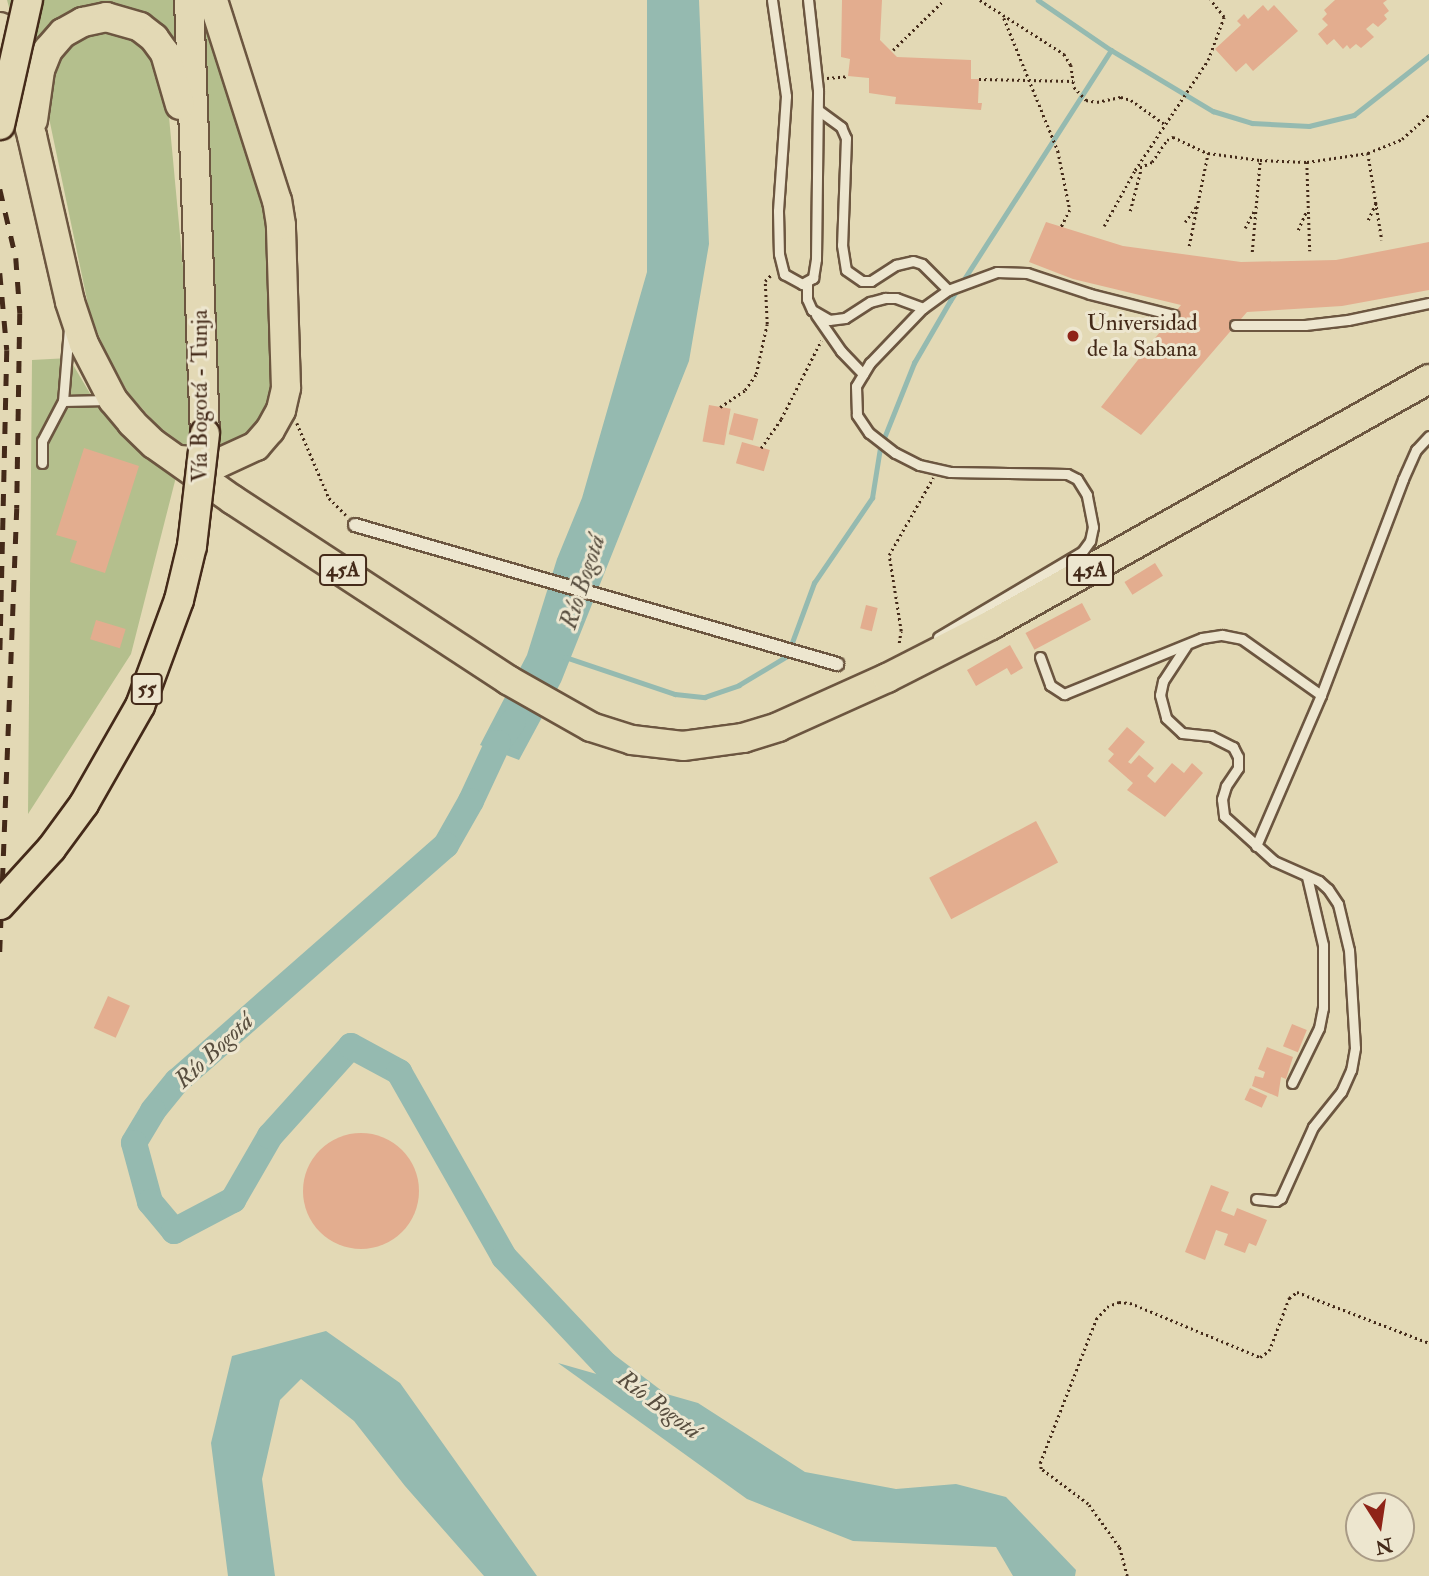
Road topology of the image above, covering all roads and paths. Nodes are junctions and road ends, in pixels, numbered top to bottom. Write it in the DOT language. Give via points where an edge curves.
graph roads {
  1 [pos="28,0"];
  2 [pos="189,0"];
  3 [pos="213,0"];
  4 [pos="772,0"];
  5 [pos="808,0"];
  6 [pos="944,0"];
  7 [pos="980,0"];
  8 [pos="1210,0"];
  9 [pos="1004,18"];
  10 [pos="0,27"];
  11 [pos="893,50"];
  12 [pos="1031,78"];
  13 [pos="979,79"];
  14 [pos="1073,81"];
  15 [pos="818,110"];
  16 [pos="1429,116"];
  17 [pos="0,125"];
  18 [pos="1166,125"];
  19 [pos="33,136"];
  20 [pos="1208,153"];
  21 [pos="1368,153"];
  22 [pos="1260,160"];
  23 [pos="193,162"];
  24 [pos="1307,162"];
  25 [pos="1141,169"];
  26 [pos="1135,170"];
  27 [pos="1376,203"];
  28 [pos="1198,204"];
  29 [pos="1308,207"];
  30 [pos="1256,208"];
  31 [pos="1130,211"];
  32 [pos="1368,220"];
  33 [pos="1185,222"];
  34 [pos="1104,226"];
  35 [pos="1062,228"];
  36 [pos="1245,228"];
  37 [pos="1298,229"];
  38 [pos="1382,240"];
  39 [pos="1189,246"];
  40 [pos="1310,251"];
  41 [pos="1252,252"];
  42 [pos="780,266"];
  43 [pos="807,282"];
  44 [pos="951,289"];
  45 [pos="70,302"];
  46 [pos="1429,303"];
  47 [pos="923,308"];
  48 [pos="815,314"];
  49 [pos="1173,315"];
  50 [pos="1234,325"];
  51 [pos="826,331"];
  52 [pos="863,374"];
  53 [pos="1429,379"];
  54 [pos="286,388"];
  55 [pos="113,400"];
  56 [pos="64,401"];
  57 [pos="720,407"];
  58 [pos="1429,436"];
  59 [pos="761,447"];
  60 [pos="176,459"];
  61 [pos="42,463"];
  62 [pos="938,470"];
  63 [pos="355,525"];
  64 [pos="1186,646"];
  65 [pos="905,655"];
  66 [pos="1040,657"];
  67 [pos="837,664"];
  68 [pos="1321,695"];
  69 [pos="1256,846"];
  70 [pos="1307,877"];
  71 [pos="0,905"];
  72 [pos="1292,1083"];
  73 [pos="1256,1199"];
  74 [pos="1429,1343"];
  75 [pos="1127,1576"];
  1 -- 17 [label="highway, bridge"];
  2 -- 23 [label="highway, Vía Bogotá - Tunja / 55"];
  3 -- 54 [label="highway" via="277,201"];
  4 -- 42 [label="lane" via="786,77 777,225"];
  5 -- 15 [label="lane"];
  6 -- 11 [label="path"];
  7 -- 9 [label="path"];
  8 -- 18 [label="path" via="1224,17 1208,60"];
  9 -- 12 [label="path"];
  9 -- 14 [label="path" via="1060,50 1071,65"];
  10 -- 19 [label="highway, 45A"];
  12 -- 13 [label="path"];
  12 -- 14 [label="path"];
  12 -- 35 [label="path" via="1058,151 1070,210"];
  14 -- 18 [label="path" via="1079,96 1086,100 1131,100"];
  15 -- 43 [label="lane" via="816,259 813,278"];
  15 -- 44 [label="lane" via="841,127 846,138 842,245 846,270 862,281 871,281 896,265 913,261"];
  16 -- 21 [label="path" via="1402,139"];
  18 -- 26 [label="path"];
  19 -- 23 [label="highway" via="36,89 48,50 63,33 83,22 123,20 141,27 165,52"];
  19 -- 45 [label="highway, 45A"];
  20 -- 22 [label="path"];
  20 -- 25 [label="path" via="1173,137"];
  20 -- 28 [label="path"];
  21 -- 24 [label="path"];
  21 -- 27 [label="path"];
  22 -- 24 [label="path"];
  22 -- 30 [label="path"];
  23 -- 71 [label="highway, Vía Bogotá - Tunja / 55, bridge" via="205,434 196,523 179,600 140,706 84,804"];
  24 -- 29 [label="path"];
  25 -- 26 [label="path"];
  25 -- 31 [label="path"];
  26 -- 34 [label="path"];
  27 -- 32 [label="path"];
  27 -- 38 [label="path"];
  28 -- 33 [label="path"];
  28 -- 39 [label="path"];
  29 -- 37 [label="path"];
  29 -- 40 [label="path"];
  30 -- 36 [label="path"];
  30 -- 41 [label="path"];
  42 -- 43 [label="lane" via="793,281"];
  42 -- 57 [label="path" via="765,281 768,324 755,374 745,390"];
  43 -- 48 [label="lane" via="807,299"];
  44 -- 47 [label="lane"];
  44 -- 49 [label="lane" via="982,276 1011,271"];
  45 -- 55 [label="highway, 45A" via="84,344"];
  45 -- 56 [label="lane"];
  46 -- 50 [label="lane" via="1305,325"];
  47 -- 48 [label="lane" via="886,298 845,318 829,320"];
  47 -- 52 [label="lane"];
  48 -- 51 [label="lane"];
  51 -- 52 [label="lane"];
  51 -- 59 [label="path" via="781,419"];
  52 -- 62 [label="lane" via="856,386 855,405 869,433 889,449"];
  53 -- 65 [label="highway, 45A"];
  54 -- 60 [label="highway" via="281,410 256,446 219,463"];
  54 -- 63 [label="path" via="323,487"];
  55 -- 56 [label="lane"];
  55 -- 60 [label="highway, 45A" via="139,430"];
  56 -- 61 [label="lane" via="42,441"];
  58 -- 68 [label="lane" via="1416,450 1403,479"];
  60 -- 65 [label="highway, 45A" via="508,680 609,735 704,746 769,730"];
  62 -- 65 [label="path" via="889,555"];
  62 -- 65 [label="lane" via="1067,474 1083,486 1093,535 1075,558"];
  63 -- 67 [label="street"];
  64 -- 66 [label="lane" via="1064,694 1050,685"];
  64 -- 68 [label="lane" via="1222,635 1242,639"];
  64 -- 69 [label="lane" via="1163,681 1162,710 1171,726 1182,733 1211,736 1233,747 1238,768 1226,786 1221,811"];
  68 -- 69 [label="lane"];
  69 -- 70 [label="lane"];
  70 -- 72 [label="lane" via="1324,945 1323,1008 1319,1028"];
  70 -- 73 [label="lane" via="1328,889 1346,928 1353,985 1351,1070 1341,1092 1313,1127 1280,1198"];
  74 -- 75 [label="path" via="1297,1292 1289,1298 1269,1351 1260,1357 1130,1303 1107,1307 1096,1319 1040,1464 1087,1504 1118,1547"];
}
